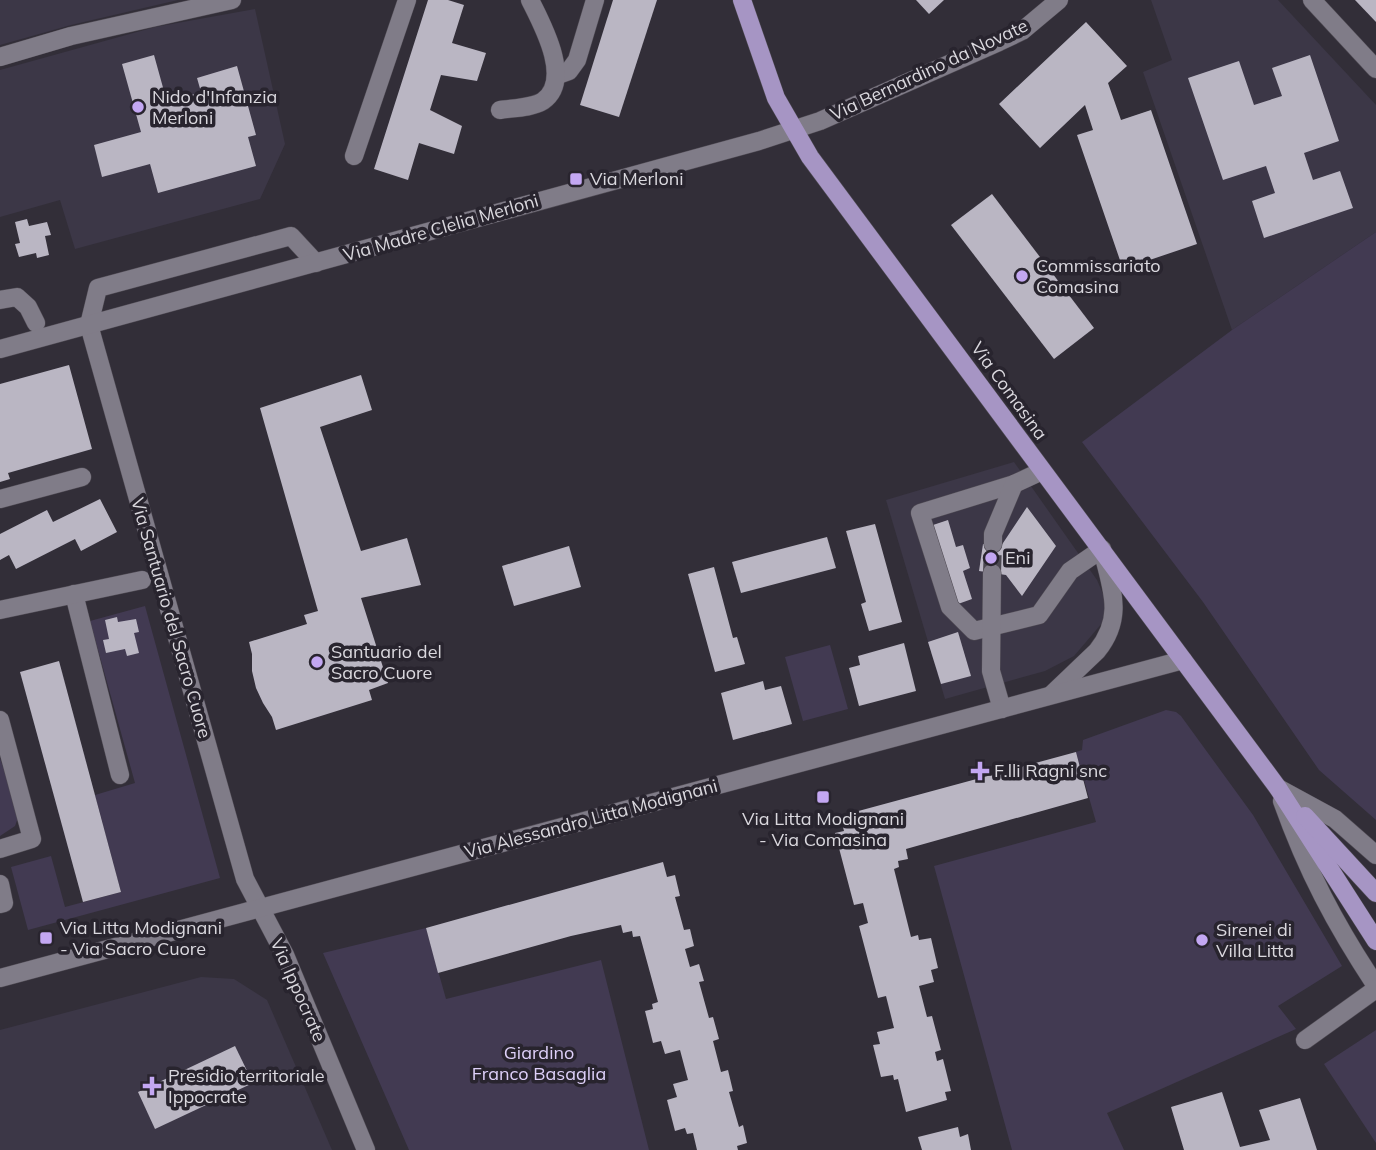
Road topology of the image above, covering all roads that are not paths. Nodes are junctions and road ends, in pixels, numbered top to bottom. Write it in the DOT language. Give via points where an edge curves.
graph roads {
  1 [pos="232,0"];
  2 [pos="407,0"];
  3 [pos="530,0"];
  4 [pos="595,0"];
  5 [pos="742,0"];
  6 [pos="1059,0"];
  7 [pos="1312,0"];
  8 [pos="0,57"];
  9 [pos="1376,69"];
  10 [pos="558,75"];
  11 [pos="500,110"];
  12 [pos="792,130"];
  13 [pos="354,156"];
  14 [pos="316,263"];
  15 [pos="0,300"];
  16 [pos="36,323"];
  17 [pos="89,325"];
  18 [pos="0,349"];
  19 [pos="1042,471"];
  20 [pos="82,477"];
  21 [pos="1014,484"];
  22 [pos="0,499"];
  23 [pos="993,544"];
  24 [pos="1102,549"];
  25 [pos="992,573"];
  26 [pos="142,580"];
  27 [pos="74,594"];
  28 [pos="0,610"];
  29 [pos="992,627"];
  30 [pos="1183,660"];
  31 [pos="1050,696"];
  32 [pos="1002,709"];
  33 [pos="1,729"];
  34 [pos="120,775"];
  35 [pos="1278,788"];
  36 [pos="0,849"];
  37 [pos="1376,855"];
  38 [pos="0,884"];
  39 [pos="1376,893"];
  40 [pos="0,904"];
  41 [pos="260,908"];
  42 [pos="1376,941"];
  43 [pos="0,978"];
  44 [pos="1376,987"];
  45 [pos="1305,1040"];
  46 [pos="366,1150"];
  1 -- 8 [label="street"];
  2 -- 13 [label="street"];
  3 -- 10 [label="street"];
  4 -- 10 [label="street" via="577,60 569,71"];
  5 -- 12 [label="main road, Via Comasina"];
  6 -- 12 [label="street, Via Bernardino da Novate" via="1021,31 999,42"];
  7 -- 9 [label="street"];
  10 -- 11 [label="street" via="542,101"];
  12 -- 14 [label="street, Via Madre Clelia Merloni"];
  12 -- 19 [label="main road, Via Comasina"];
  14 -- 17 [label="street, Via Madre Clelia Merloni"];
  14 -- 17 [label="street" via="291,236 97,288"];
  15 -- 16 [label="street" via="17,297"];
  17 -- 18 [label="street, Via Madre Clelia Merloni"];
  17 -- 41 [label="street, Via Santuario del Sacro Cuore" via="245,880"];
  19 -- 21 [label="street"];
  19 -- 24 [label="main road, Via Comasina"];
  20 -- 22 [label="street"];
  21 -- 23 [label="street"];
  21 -- 29 [label="street" via="920,513 950,607 974,631"];
  24 -- 29 [label="street" via="1070,571 1039,615"];
  24 -- 30 [label="main road, Via Comasina"];
  24 -- 31 [label="street" via="1115,616 1104,643"];
  25 -- 29 [label="street"];
  26 -- 27 [label="street"];
  27 -- 28 [label="street"];
  27 -- 34 [label="street"];
  29 -- 32 [label="street" via="990,671"];
  30 -- 31 [label="street, Via Alessandro Litta Modignani"];
  30 -- 35 [label="main road, Via Comasina"];
  31 -- 32 [label="street, Via Alessandro Litta Modignani"];
  32 -- 41 [label="street, Via Alessandro Litta Modignani"];
  33 -- 36 [label="street" via="32,839"];
  35 -- 37 [label="street, Via Comasina" via="1335,819"];
  35 -- 39 [label="main road, Via Comasina"];
  35 -- 42 [label="main road, Via Comasina"];
  35 -- 44 [label="street, Via Comasina" via="1310,874"];
  38 -- 40 [label="street" via="4,903"];
  41 -- 43 [label="street, Via Alessandro Litta Modignani"];
  41 -- 46 [label="street, Via Ippocrate" via="285,955"];
  44 -- 45 [label="street"];
}
